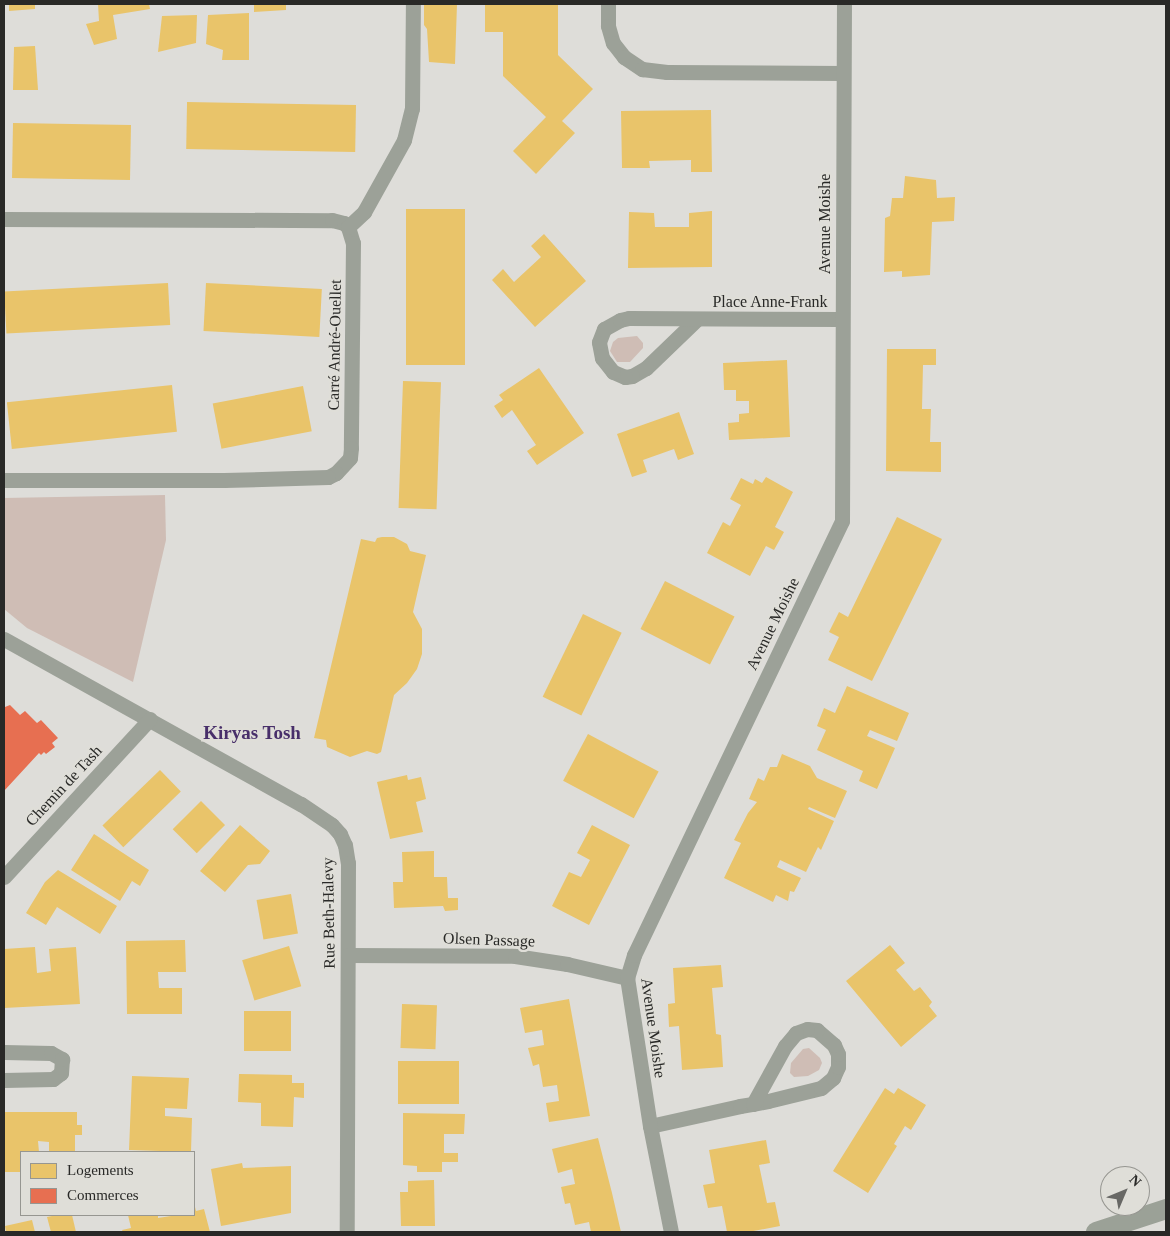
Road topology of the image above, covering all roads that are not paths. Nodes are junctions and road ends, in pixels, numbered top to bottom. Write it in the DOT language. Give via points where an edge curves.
graph roads {
  1 [pos="413,4"];
  2 [pos="608,4"];
  3 [pos="844,4"];
  4 [pos="843,73"];
  5 [pos="4,219"];
  6 [pos="348,226"];
  7 [pos="697,319"];
  8 [pos="842,319"];
  9 [pos="4,480"];
  10 [pos="4,639"];
  11 [pos="150,719"];
  12 [pos="4,877"];
  13 [pos="348,955"];
  14 [pos="627,978"];
  15 [pos="4,1052"];
  16 [pos="4,1080"];
  17 [pos="753,1104"];
  18 [pos="650,1126"];
  19 [pos="1166,1209"];
  20 [pos="347,1232"];
  21 [pos="671,1232"];
  22 [pos="1096,1232"];
  1 -- 6 [label="street" via="412,110 404,140 364,212"];
  2 -- 4 [label="street" via="608,26 613,43 624,57 642,69 667,72"];
  3 -- 4 [label="street, Avenue Moishe"];
  4 -- 8 [label="street, Avenue Moishe"];
  5 -- 6 [label="street" via="332,220"];
  6 -- 9 [label="street, Carré André-Ouellet" via="354,243 351,448 350,458 336,473 328,477 224,480"];
  7 -- 7 [label="street, Place Anne-Frank" via="620,320 601,334 599,349 602,358 612,372 632,376 646,368"];
  7 -- 8 [label="street, Place Anne-Frank"];
  8 -- 14 [label="street, Avenue Moishe" via="842,521 639,942"];
  10 -- 11 [label="street, Rue Beth-Halevy"];
  11 -- 12 [label="street, Chemin de Tash"];
  11 -- 13 [label="street, Rue Beth-Halevy" via="317,814 340,834 348,864"];
  13 -- 14 [label="street, Olsen Passage" via="516,956"];
  13 -- 20 [label="street, Rue Beth-Halevy"];
  14 -- 18 [label="street, Avenue Moishe"];
  15 -- 16 [label="street" via="51,1053 62,1059 61,1073 53,1079"];
  17 -- 17 [label="street" via="817,1090 826,1085 838,1067 834,1045 817,1030 796,1033 785,1046"];
  17 -- 18 [label="street"];
  18 -- 21 [label="street, Avenue Moishe"];
  19 -- 22 [label="street"];
}
